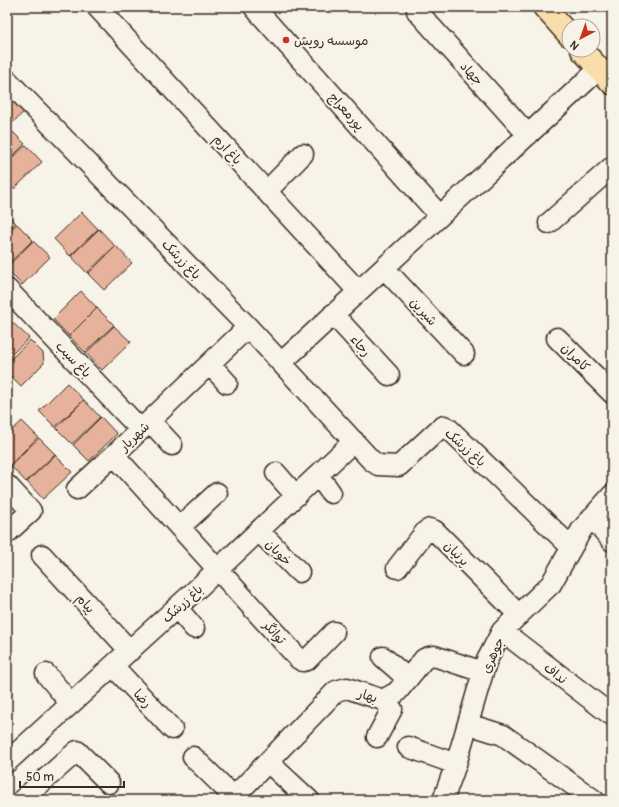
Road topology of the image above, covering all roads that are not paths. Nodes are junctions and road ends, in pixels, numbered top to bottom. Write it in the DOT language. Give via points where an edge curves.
graph roads {
  1 [pos="97,7"];
  2 [pos="254,7"];
  3 [pos="544,7"];
  4 [pos="417,11"];
  5 [pos="561,26"];
  6 [pos="589,58"];
  7 [pos="606,76"];
  8 [pos="7,80"];
  9 [pos="528,135"];
  10 [pos="303,154"];
  11 [pos="612,167"];
  12 [pos="267,192"];
  13 [pos="440,216"];
  14 [pos="549,223"];
  15 [pos="384,268"];
  16 [pos="7,289"];
  17 [pos="358,291"];
  18 [pos="333,314"];
  19 [pos="248,327"];
  20 [pos="557,338"];
  21 [pos="464,354"];
  22 [pos="281,363"];
  23 [pos="210,364"];
  24 [pos="389,375"];
  25 [pos="227,383"];
  26 [pos="612,393"];
  27 [pos="146,425"];
  28 [pos="354,441"];
  29 [pos="172,445"];
  30 [pos="114,455"];
  31 [pos="276,473"];
  32 [pos="318,475"];
  33 [pos="7,485"];
  34 [pos="77,489"];
  35 [pos="217,493"];
  36 [pos="331,493"];
  37 [pos="612,495"];
  38 [pos="296,496"];
  39 [pos="592,517"];
  40 [pos="180,527"];
  41 [pos="259,531"];
  42 [pos="7,534"];
  43 [pos="612,541"];
  44 [pos="572,548"];
  45 [pos="42,555"];
  46 [pos="397,568"];
  47 [pos="218,570"];
  48 [pos="300,572"];
  49 [pos="177,608"];
  50 [pos="519,615"];
  51 [pos="194,628"];
  52 [pos="334,632"];
  53 [pos="502,632"];
  54 [pos="130,651"];
  55 [pos="384,657"];
  56 [pos="113,666"];
  57 [pos="483,672"];
  58 [pos="46,674"];
  59 [pos="408,679"];
  60 [pos="383,700"];
  61 [pos="71,704"];
  62 [pos="610,714"];
  63 [pos="468,724"];
  64 [pos="172,729"];
  65 [pos="377,737"];
  66 [pos="408,747"];
  67 [pos="192,757"];
  68 [pos="7,762"];
  69 [pos="268,762"];
  70 [pos="456,764"];
  71 [pos="109,783"];
  72 [pos="233,798"];
  73 [pos="22,800"];
  74 [pos="309,800"];
  75 [pos="443,800"];
  76 [pos="592,800"];
  1 -- 12 [label="street, باغ ارم"];
  2 -- 13 [label="street, پورمعراج"];
  3 -- 5 [label="main road"];
  4 -- 9 [label="street, جهاد"];
  6 -- 7 [label="main road"];
  7 -- 9 [label="street"];
  8 -- 19 [label="street, باغ زرشک"];
  9 -- 13 [label="street"];
  10 -- 12 [label="street"];
  11 -- 14 [label="street"];
  12 -- 17 [label="street, باغ ارم"];
  13 -- 15 [label="street"];
  15 -- 17 [label="street"];
  15 -- 21 [label="street, شیرین"];
  16 -- 27 [label="street, باغ سیب"];
  17 -- 18 [label="street"];
  18 -- 22 [label="street"];
  18 -- 24 [label="street, رجاء"];
  19 -- 22 [label="street, باغ زرشک"];
  19 -- 23 [label="street, شهریار"];
  20 -- 26 [label="street, کامران"];
  22 -- 28 [label="street, باغ زرشک"];
  23 -- 25 [label="street"];
  23 -- 27 [label="street, شهریار"];
  27 -- 29 [label="street, باغ سیب"];
  27 -- 30 [label="street, شهریار"];
  28 -- 32 [label="street, باغ زرشک"];
  28 -- 44 [label="street, باغ زرشک" via="378,465 399,466 444,426"];
  30 -- 34 [label="street"];
  30 -- 40 [label="street, شهریار"];
  31 -- 38 [label="street"];
  32 -- 36 [label="street"];
  32 -- 38 [label="street, باغ زرشک"];
  33 -- 42 [label="street" via="31,511"];
  35 -- 40 [label="street"];
  37 -- 39 [label="street, جوهری"];
  38 -- 41 [label="street, باغ زرشک"];
  39 -- 43 [label="street"];
  39 -- 44 [label="street, جوهری"];
  40 -- 47 [label="street, شهریار"];
  41 -- 47 [label="street, باغ زرشک"];
  41 -- 48 [label="street, خوبان"];
  44 -- 50 [label="street, جوهری" via="551,584"];
  45 -- 54 [label="street, پیام"];
  46 -- 50 [label="street, پرنیان" via="430,529 435,531"];
  47 -- 49 [label="street, باغ زرشک"];
  47 -- 52 [label="street, توانگر" via="299,660 307,660"];
  49 -- 51 [label="street"];
  49 -- 54 [label="street, باغ زرشک"];
  50 -- 53 [label="street, جوهری"];
  53 -- 57 [label="street, جوهری"];
  53 -- 62 [label="street, نداف"];
  54 -- 56 [label="street, باغ زرشک"];
  55 -- 59 [label="street"];
  56 -- 61 [label="street, باغ زرشک"];
  56 -- 64 [label="street, رضا"];
  57 -- 59 [label="street, بهار" via="434,656 424,659"];
  57 -- 63 [label="street, جوهری"];
  58 -- 61 [label="street"];
  59 -- 60 [label="street, بهار" via="397,692"];
  60 -- 65 [label="street" via="392,709"];
  60 -- 69 [label="street, بهار" via="347,688 336,691"];
  61 -- 68 [label="street, باغ زرشک"];
  63 -- 70 [label="street, جوهری"];
  63 -- 76 [label="street" via="503,735"];
  66 -- 70 [label="street"];
  67 -- 72 [label="street"];
  69 -- 72 [label="street, بهار"];
  69 -- 74 [label="street"];
  70 -- 75 [label="street, جوهری"];
  71 -- 73 [label="street" via="77,751"];
}
